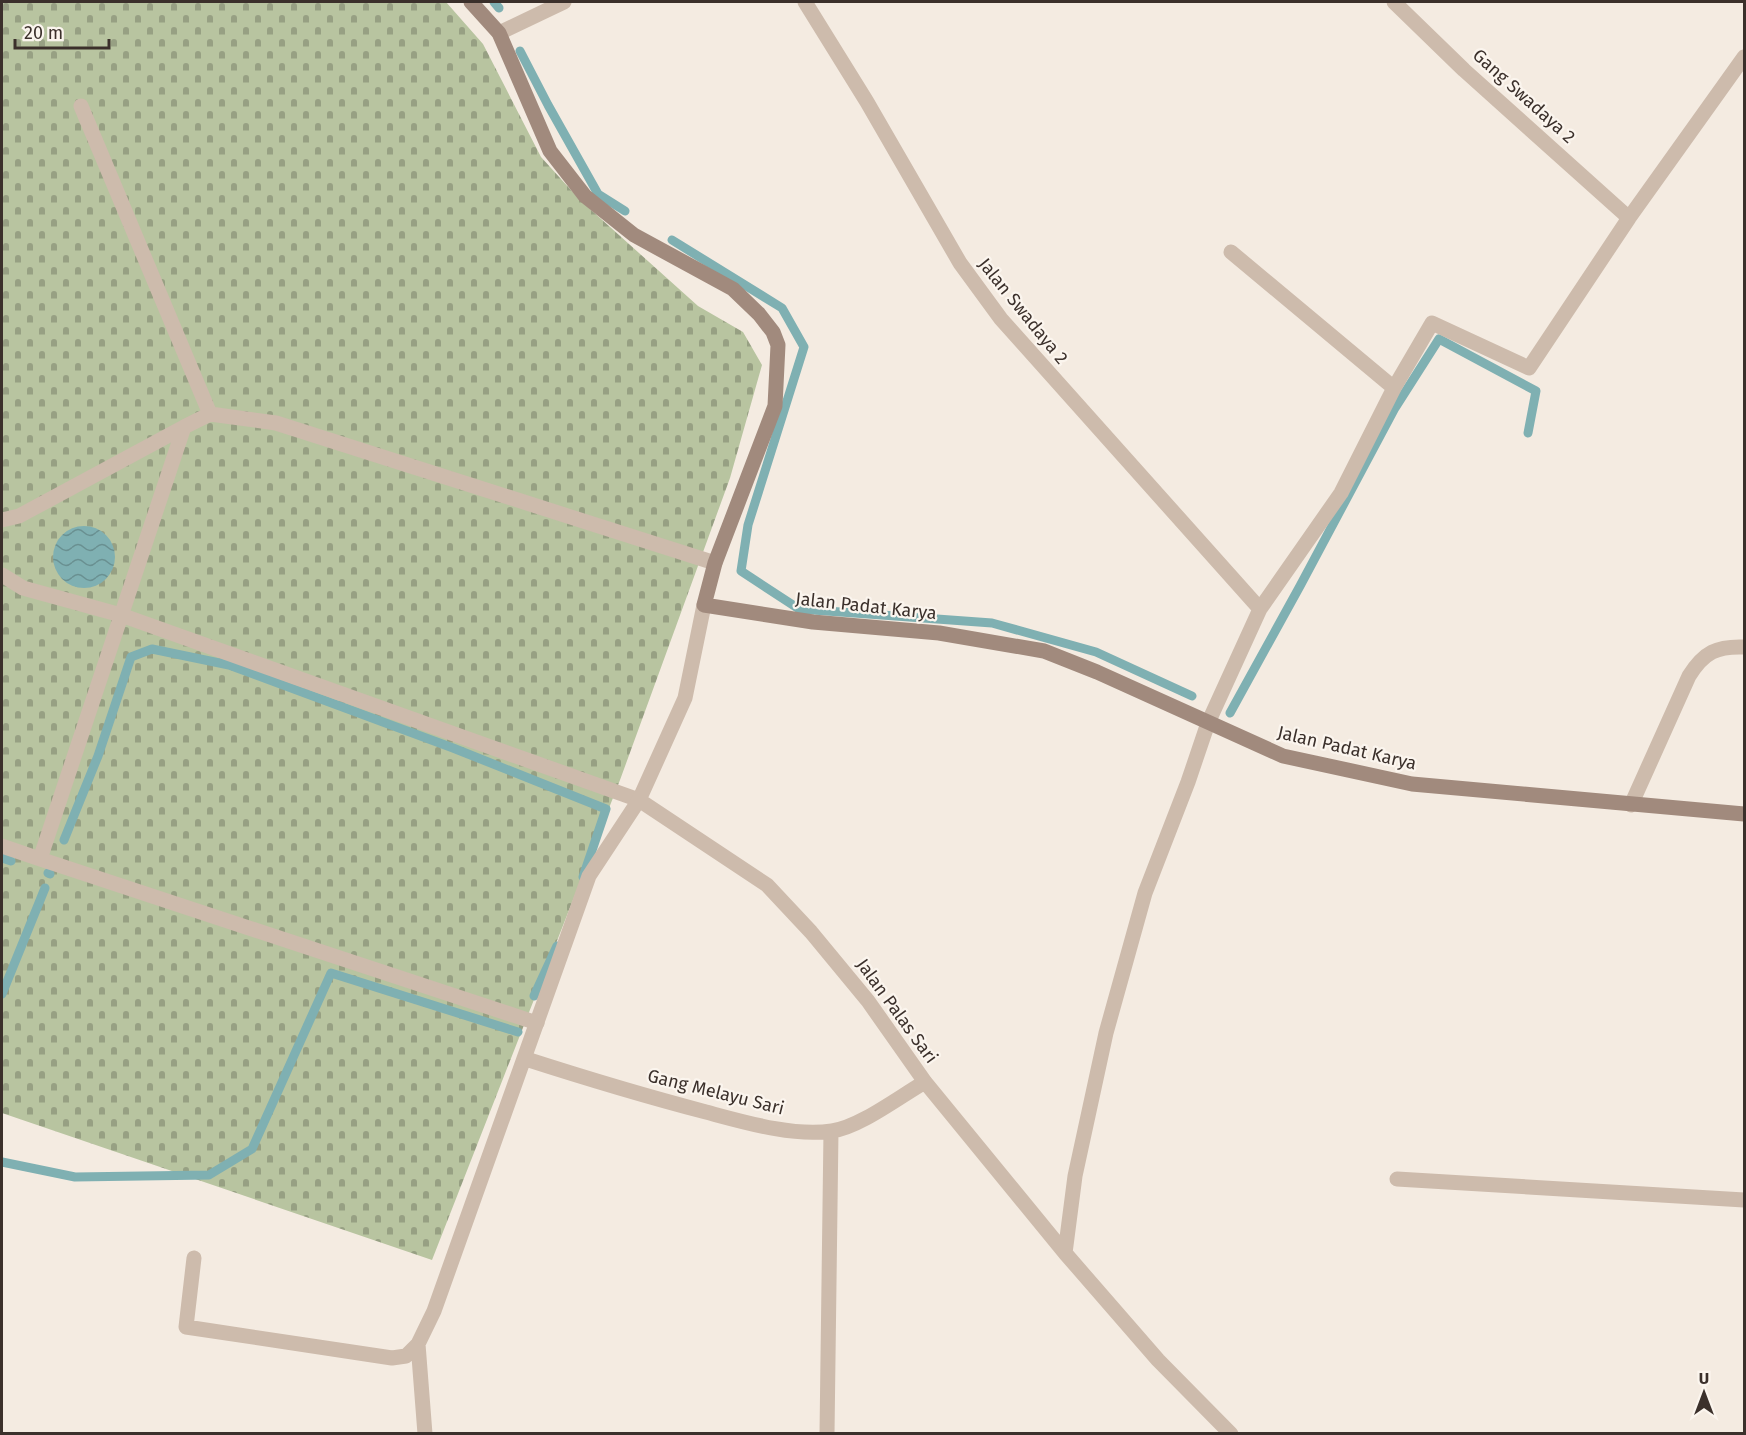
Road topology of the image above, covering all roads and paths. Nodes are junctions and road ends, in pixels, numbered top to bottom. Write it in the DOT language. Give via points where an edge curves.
graph roads {
  1 [pos="471,2"];
  2 [pos="564,2"];
  3 [pos="805,2"];
  4 [pos="1394,2"];
  5 [pos="499,33"];
  6 [pos="1744,57"];
  7 [pos="81,106"];
  8 [pos="1629,218"];
  9 [pos="1231,252"];
  10 [pos="1394,388"];
  11 [pos="210,414"];
  12 [pos="184,427"];
  13 [pos="2,520"];
  14 [pos="715,563"];
  15 [pos="2,575"];
  16 [pos="704,604"];
  17 [pos="1260,609"];
  18 [pos="121,615"];
  19 [pos="1744,647"];
  20 [pos="1208,723"];
  21 [pos="639,800"];
  22 [pos="1631,805"];
  23 [pos="1744,814"];
  24 [pos="2,846"];
  25 [pos="40,859"];
  26 [pos="537,1023"];
  27 [pos="526,1059"];
  28 [pos="925,1082"];
  29 [pos="831,1131"];
  30 [pos="1397,1179"];
  31 [pos="1744,1200"];
  32 [pos="1065,1252"];
  33 [pos="194,1258"];
  34 [pos="418,1344"];
  35 [pos="425,1434"];
  36 [pos="827,1434"];
  37 [pos="1231,1434"];
  1 -- 5 [label="street"];
  2 -- 5 [label="street"];
  3 -- 17 [label="street, Jalan Swadaya 2" via="960,263 1001,320"];
  4 -- 8 [label="street, Gang Swadaya 2"];
  5 -- 14 [label="street" via="550,152 585,196 634,235 733,289 773,332 778,345 775,406"];
  6 -- 8 [label="street"];
  7 -- 11 [label="street"];
  8 -- 10 [label="street" via="1529,368 1432,323"];
  9 -- 10 [label="street"];
  10 -- 17 [label="street" via="1341,493"];
  11 -- 12 [label="street"];
  11 -- 14 [label="street" via="276,423"];
  12 -- 13 [label="street" via="19,516"];
  12 -- 18 [label="street"];
  14 -- 16 [label="street"];
  15 -- 18 [label="street, Jalan Palas Sari" via="23,588"];
  16 -- 20 [label="street, Jalan Padat Karya" via="813,622 939,633 1044,651"];
  16 -- 21 [label="street" via="685,698"];
  17 -- 20 [label="street"];
  18 -- 21 [label="street, Jalan Palas Sari"];
  18 -- 25 [label="street"];
  19 -- 22 [label="street" via="1713,651 1698,662"];
  20 -- 22 [label="street, Jalan Padat Karya" via="1283,756 1412,784"];
  20 -- 32 [label="street" via="1145,893 1106,1033 1075,1176"];
  21 -- 26 [label="street" via="590,876"];
  21 -- 28 [label="street, Jalan Palas Sari" via="767,885 812,932 868,1001"];
  22 -- 23 [label="street, Jalan Padat Karya"];
  24 -- 25 [label="street"];
  25 -- 26 [label="street"];
  26 -- 27 [label="street"];
  27 -- 29 [label="street, Gang Melayu Sari" via="749,1123 799,1131"];
  27 -- 34 [label="street" via="434,1311"];
  28 -- 29 [label="street, Gang Melayu Sari" via="851,1126"];
  28 -- 32 [label="street, Jalan Palas Sari"];
  29 -- 36 [label="street"];
  30 -- 31 [label="street"];
  32 -- 37 [label="street, Jalan Palas Sari" via="1158,1360"];
  33 -- 34 [label="street" via="186,1328 392,1358 406,1356"];
  34 -- 35 [label="street"];
}
